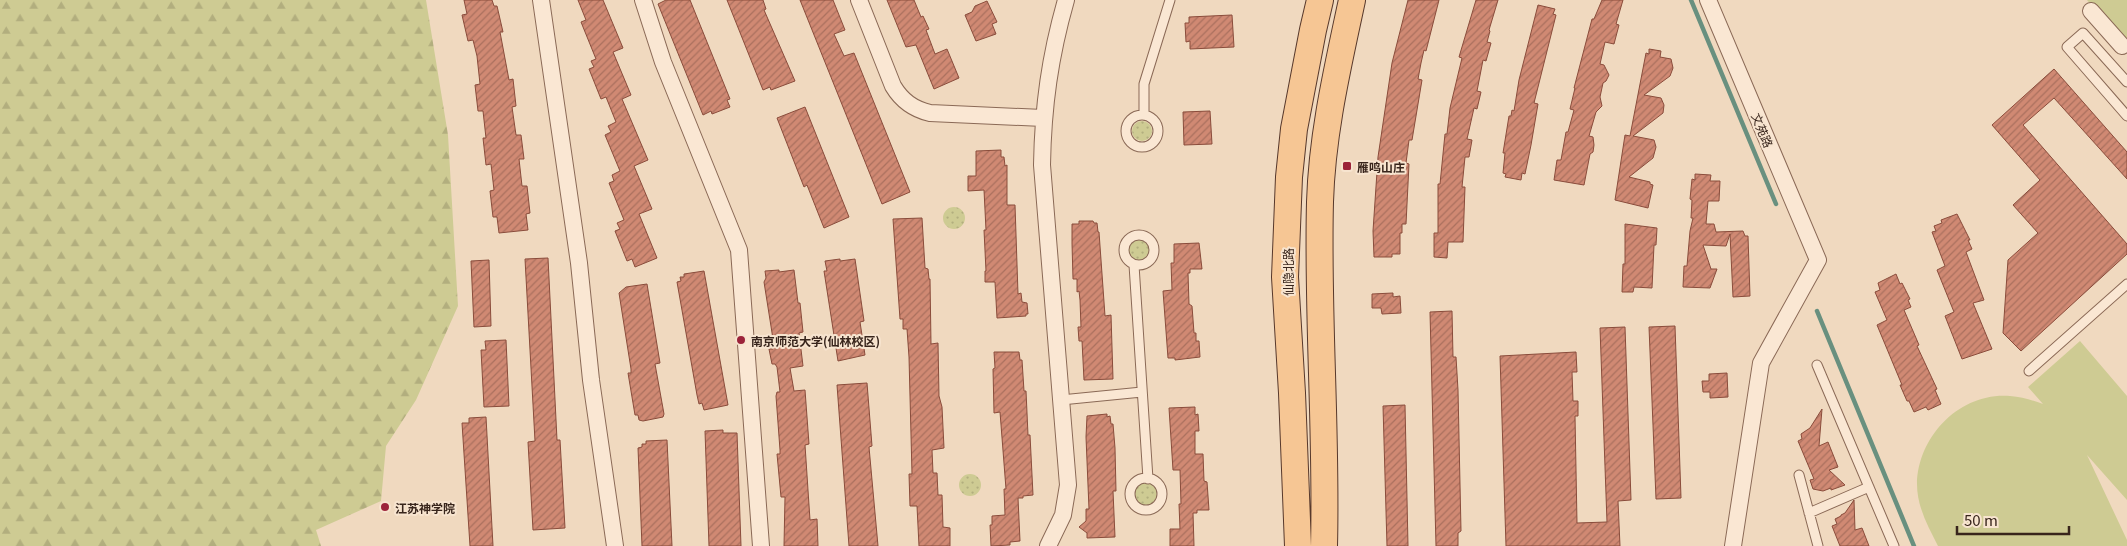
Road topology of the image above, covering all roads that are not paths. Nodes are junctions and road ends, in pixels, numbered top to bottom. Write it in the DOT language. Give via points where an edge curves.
graph roads {
  1 [pos="541,0"];
  2 [pos="643,0"];
  3 [pos="859,0"];
  4 [pos="1066,0"];
  5 [pos="1170,0"];
  6 [pos="1320,0"];
  7 [pos="1352,0"];
  8 [pos="1708,0"];
  9 [pos="2091,11"];
  10 [pos="2125,45"];
  11 [pos="2127,82"];
  12 [pos="1144,115"];
  13 [pos="2127,116"];
  14 [pos="1043,118"];
  15 [pos="1134,265"];
  16 [pos="2127,284"];
  17 [pos="1816,364"];
  18 [pos="2029,371"];
  19 [pos="1142,392"];
  20 [pos="1061,400"];
  21 [pos="1799,475"];
  22 [pos="1148,479"];
  23 [pos="1869,487"];
  24 [pos="1809,513"];
  25 [pos="615,546"];
  26 [pos="761,546"];
  27 [pos="1048,546"];
  28 [pos="1298,546"];
  29 [pos="1324,546"];
  30 [pos="1733,546"];
  31 [pos="1818,546"];
  32 [pos="1894,546"];
  1 -- 25 [label="street"];
  2 -- 26 [label="street" via="663,62 739,250"];
  3 -- 14 [label="street" via="893,86 898,95 913,107 930,113"];
  4 -- 14 [label="street" via="1054,42"];
  5 -- 12 [label="lane" via="1144,84"];
  6 -- 28 [label="main road, 仙隐北路" via="1294,129 1288,186 1285,277"];
  7 -- 29 [label="main road" via="1326,132 1320,200"];
  8 -- 30 [label="street, 文苑路" via="1818,260 1761,363"];
  9 -- 10 [label="street"];
  11 -- 13 [label="lane" via="2083,33 2068,47"];
  14 -- 20 [label="street" via="1042,164"];
  15 -- 19 [label="lane"];
  16 -- 18 [label="lane"];
  17 -- 23 [label="lane"];
  19 -- 20 [label="lane"];
  19 -- 22 [label="lane"];
  20 -- 27 [label="street" via="1068,485 1063,515"];
  21 -- 24 [label="lane"];
  23 -- 24 [label="lane"];
  23 -- 32 [label="lane"];
  24 -- 31 [label="lane"];
}
